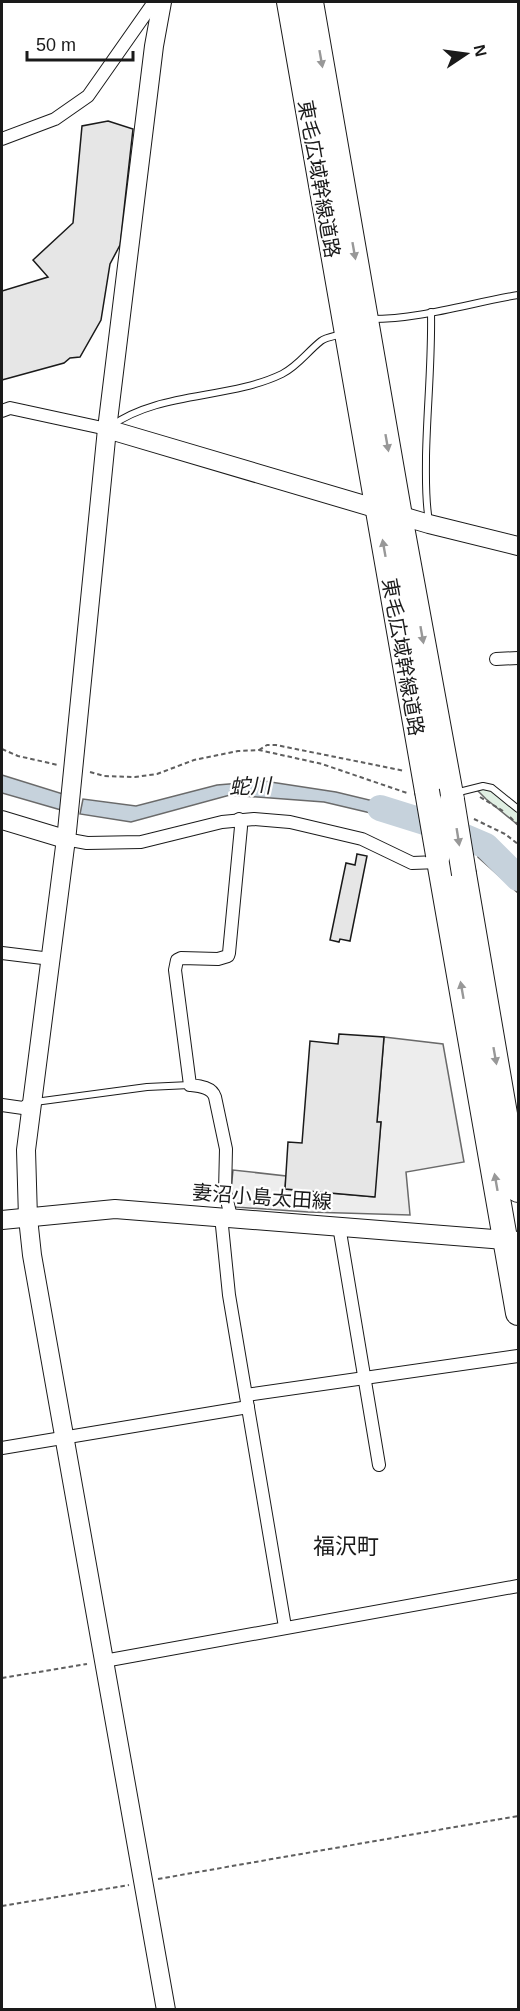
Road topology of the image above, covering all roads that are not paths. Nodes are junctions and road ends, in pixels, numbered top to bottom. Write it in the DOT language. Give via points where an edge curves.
graph roads {
  1 [pos="154,2"];
  2 [pos="162,2"];
  3 [pos="289,2"];
  4 [pos="311,2"];
  5 [pos="2,139"];
  6 [pos="519,295"];
  7 [pos="431,312"];
  8 [pos="366,319"];
  9 [pos="346,333"];
  10 [pos="2,411"];
  11 [pos="107,429"];
  12 [pos="377,508"];
  13 [pos="400,516"];
  14 [pos="429,524"];
  15 [pos="519,546"];
  16 [pos="519,658"];
  17 [pos="496,659"];
  18 [pos="456,795"];
  19 [pos="519,809"];
  20 [pos="239,819"];
  21 [pos="2,820"];
  22 [pos="66,835"];
  23 [pos="439,859"];
  24 [pos="2,953"];
  25 [pos="51,959"];
  26 [pos="190,1085"];
  27 [pos="32,1102"];
  28 [pos="2,1105"];
  29 [pos="519,1191"];
  30 [pos="226,1217"];
  31 [pos="28,1218"];
  32 [pos="2,1220"];
  33 [pos="339,1226"];
  34 [pos="512,1240"];
  35 [pos="519,1313"];
  36 [pos="519,1356"];
  37 [pos="364,1377"];
  38 [pos="247,1401"];
  39 [pos="65,1437"];
  40 [pos="2,1448"];
  41 [pos="379,1465"];
  42 [pos="519,1586"];
  43 [pos="285,1627"];
  44 [pos="104,1661"];
  45 [pos="166,2010"];
  1 -- 5 [label="street" via="87,96 55,119"];
  2 -- 11 [label="street"];
  3 -- 9 [label="highway, 東毛広域幹線道路"];
  4 -- 8 [label="highway, 東毛広域幹線道路, one-way"];
  6 -- 7 [label="lane"];
  7 -- 8 [label="lane"];
  7 -- 14 [label="lane" via="425,503"];
  8 -- 13 [label="highway, 東毛広域幹線道路, one-way"];
  9 -- 11 [label="lane" via="322,339 282,374 232,391 155,406 123,418"];
  9 -- 12 [label="highway, 東毛広域幹線道路"];
  10 -- 11 [label="street" via="10,408"];
  11 -- 12 [label="street"];
  11 -- 22 [label="street"];
  12 -- 13 [label="street"];
  23 -- 12 [label="highway, 東毛広域幹線道路, one-way, bridge" via="417,792"];
  13 -- 14 [label="street"];
  13 -- 18 [label="highway, 東毛広域幹線道路, one-way"];
  14 -- 15 [label="street"];
  16 -- 17 [label="street"];
  18 -- 19 [label="lane" via="483,786 492,788"];
  18 -- 29 [label="highway, 東毛広域幹線道路, one-way, bridge" via="464,874"];
  20 -- 22 [label="street" via="141,842 97,843"];
  20 -- 23 [label="street" via="290,822 329,830 362,839 412,863"];
  20 -- 26 [label="street" via="228,956 185,957 175,965"];
  21 -- 22 [label="street"];
  22 -- 25 [label="street"];
  34 -- 23 [label="highway, 東毛広域幹線道路, one-way"];
  24 -- 25 [label="street"];
  25 -- 27 [label="street"];
  26 -- 27 [label="lane"];
  26 -- 30 [label="street" via="214,1092 226,1149"];
  27 -- 28 [label="street" via="23,1108"];
  27 -- 31 [label="street" via="26,1150"];
  30 -- 31 [label="street, 妻沼小島太田線" via="115,1209"];
  30 -- 33 [label="street, 妻沼小島太田線"];
  30 -- 38 [label="street" via="229,1295"];
  31 -- 32 [label="street, 妻沼小島太田線"];
  31 -- 39 [label="street"];
  33 -- 34 [label="street, 妻沼小島太田線"];
  33 -- 37 [label="street"];
  34 -- 35 [label="highway, 東毛広域幹線道路"];
  36 -- 37 [label="street"];
  37 -- 38 [label="street"];
  37 -- 41 [label="street"];
  38 -- 39 [label="street"];
  38 -- 43 [label="street"];
  39 -- 40 [label="street"];
  39 -- 44 [label="street"];
  42 -- 43 [label="street"];
  43 -- 44 [label="street"];
  44 -- 45 [label="street"];
}
